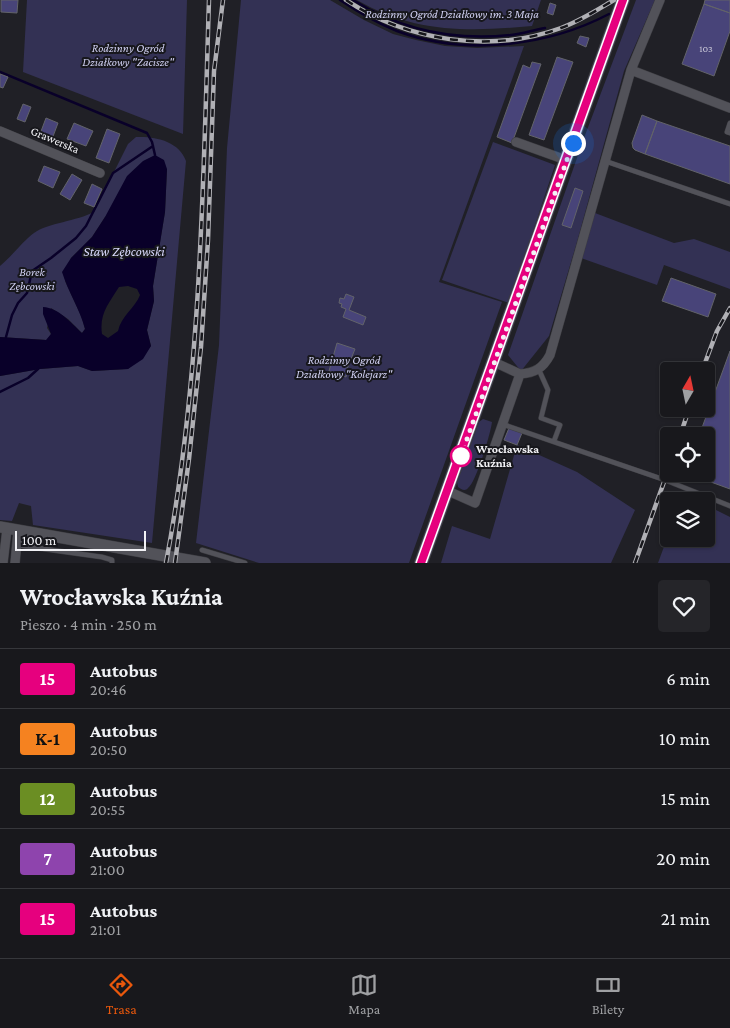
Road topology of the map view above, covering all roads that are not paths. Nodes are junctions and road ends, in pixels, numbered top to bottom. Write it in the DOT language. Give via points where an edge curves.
graph roads {
  1 [pos="623,0"];
  2 [pos="660,0"];
  3 [pos="631,70"];
  4 [pos="730,108"];
  5 [pos="730,123"];
  6 [pos="0,131"];
  7 [pos="730,133"];
  8 [pos="516,142"];
  9 [pos="566,160"];
  10 [pos="606,161"];
  11 [pos="100,173"];
  12 [pos="730,204"];
  13 [pos="494,362"];
  14 [pos="539,370"];
  15 [pos="520,374"];
  16 [pos="502,424"];
  17 [pos="554,441"];
  18 [pos="448,491"];
  19 [pos="730,506"];
  20 [pos="8,529"];
  21 [pos="16,545"];
  22 [pos="202,550"];
  23 [pos="4,563"];
  24 [pos="15,563"];
  25 [pos="112,563"];
  26 [pos="205,563"];
  27 [pos="245,563"];
  28 [pos="422,563"];
  1 -- 9 [label="main road"];
  2 -- 3 [label="street"];
  3 -- 4 [label="street"];
  3 -- 10 [label="street"];
  5 -- 7 [label="lane" via="727,132"];
  6 -- 11 [label="street, Grawerska"];
  8 -- 9 [label="street"];
  9 -- 13 [label="main road"];
  10 -- 12 [label="lane"];
  10 -- 14 [label="street" via="550,355"];
  13 -- 15 [label="street"];
  13 -- 18 [label="main road"];
  14 -- 15 [label="street"];
  14 -- 17 [label="lane" via="548,390 541,418 560,425"];
  15 -- 16 [label="street"];
  16 -- 17 [label="lane"];
  16 -- 18 [label="street" via="474,503"];
  17 -- 19 [label="lane"];
  18 -- 28 [label="main road"];
  20 -- 21 [label="street"];
  20 -- 23 [label="street"];
  20 -- 26 [label="street"];
  21 -- 24 [label="street"];
  21 -- 25 [label="lane" via="102,557 112,560"];
  22 -- 27 [label="lane"];
}
